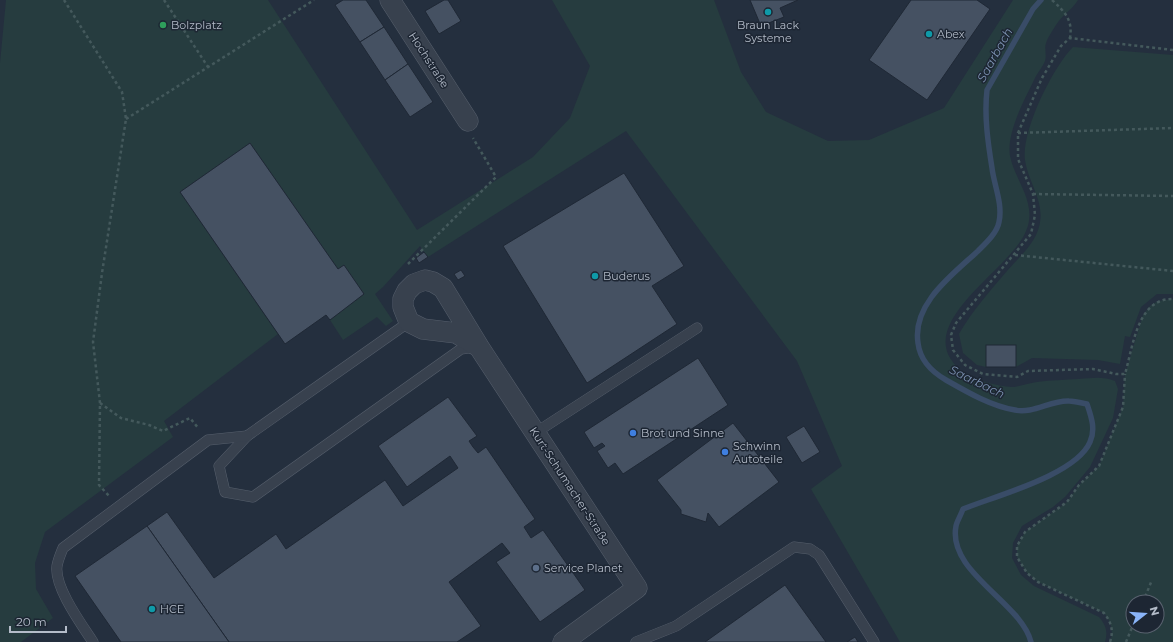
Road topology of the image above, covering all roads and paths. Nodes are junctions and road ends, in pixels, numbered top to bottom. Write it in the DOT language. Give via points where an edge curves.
graph roads {
  1 [pos="64,0"];
  2 [pos="164,0"];
  3 [pos="314,0"];
  4 [pos="390,0"];
  5 [pos="1052,0"];
  6 [pos="1070,38"];
  7 [pos="1173,50"];
  8 [pos="208,68"];
  9 [pos="126,119"];
  10 [pos="468,121"];
  11 [pos="1173,128"];
  12 [pos="1018,133"];
  13 [pos="1033,194"];
  14 [pos="1173,196"];
  15 [pos="1014,255"];
  16 [pos="1173,271"];
  17 [pos="414,284"];
  18 [pos="1173,299"];
  19 [pos="409,322"];
  20 [pos="697,328"];
  21 [pos="478,346"];
  22 [pos="1125,374"];
  23 [pos="100,403"];
  24 [pos="535,433"];
  25 [pos="247,436"];
  26 [pos="208,440"];
  27 [pos="118,507"];
  28 [pos="1152,580"];
  29 [pos="1146,594"];
  30 [pos="93,642"];
  31 [pos="563,642"];
  32 [pos="636,642"];
  33 [pos="874,642"];
  34 [pos="1110,642"];
  1 -- 9 [label="path" via="122,92"];
  2 -- 8 [label="path"];
  3 -- 8 [label="path"];
  4 -- 10 [label="street, Hochstraße"];
  5 -- 6 [label="path" via="1068,17"];
  6 -- 7 [label="path"];
  6 -- 12 [label="path" via="1061,46 1042,78"];
  8 -- 9 [label="path"];
  9 -- 23 [label="path" via="93,342"];
  10 -- 17 [label="path" via="474,143 496,177 405,268"];
  11 -- 12 [label="path"];
  12 -- 13 [label="path" via="1018,159"];
  13 -- 14 [label="path"];
  13 -- 15 [label="path" via="1035,215 1031,234"];
  15 -- 16 [label="path"];
  15 -- 22 [label="path" via="956,323 951,335 953,350 965,365 983,374 1017,377 1028,371 1044,370 1094,369"];
  17 -- 19 [label="street" via="403,299 403,307"];
  17 -- 21 [label="street, Kurt-Schumacher-Straße" via="429,281 443,288"];
  18 -- 22 [label="path" via="1158,301 1150,306 1144,315"];
  19 -- 21 [label="street, Kurt-Schumacher-Straße" via="423,329 456,334"];
  19 -- 25 [label="lane"];
  20 -- 24 [label="lane"];
  21 -- 24 [label="street, Kurt-Schumacher-Straße"];
  21 -- 25 [label="lane" via="461,349 253,497 225,492 219,466"];
  22 -- 34 [label="path" via="1123,407 1099,466 1079,485 1067,502 1025,532 1017,546 1017,557 1027,573 1038,582 1104,613 1113,634"];
  23 -- 26 [label="path" via="121,418 149,424 163,431 190,418"];
  23 -- 27 [label="path" via="99,485"];
  24 -- 31 [label="street, Kurt-Schumacher-Straße" via="637,588"];
  25 -- 26 [label="lane"];
  26 -- 27 [label="lane"];
  27 -- 30 [label="lane" via="63,548 57,567 61,586 71,607"];
  28 -- 29 [label="path"];
  32 -- 33 [label="lane" via="676,626 794,547 810,549 819,555"];
}
